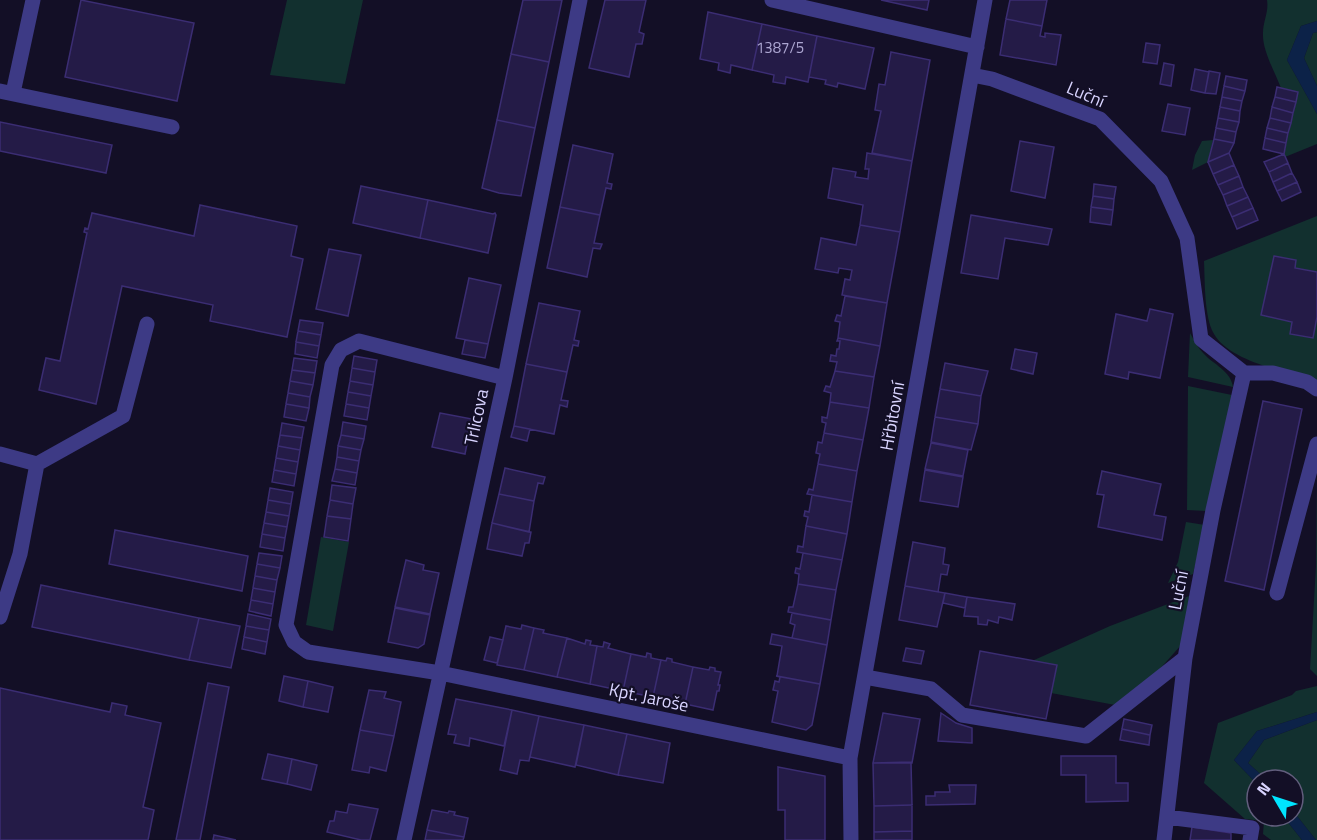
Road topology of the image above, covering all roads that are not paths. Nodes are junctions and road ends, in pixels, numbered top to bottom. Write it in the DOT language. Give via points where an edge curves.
graph roads {
  1 [pos="33,0"];
  2 [pos="580,0"];
  3 [pos="772,0"];
  4 [pos="985,0"];
  5 [pos="977,47"];
  6 [pos="972,75"];
  7 [pos="6,92"];
  8 [pos="172,127"];
  9 [pos="147,324"];
  10 [pos="1244,373"];
  11 [pos="505,378"];
  12 [pos="1317,388"];
  13 [pos="1317,444"];
  14 [pos="0,454"];
  15 [pos="37,464"];
  16 [pos="1277,593"];
  17 [pos="0,617"];
  18 [pos="1185,658"];
  19 [pos="440,673"];
  20 [pos="865,677"];
  21 [pos="850,758"];
  22 [pos="1167,817"];
  23 [pos="404,840"];
  24 [pos="851,840"];
  25 [pos="1164,840"];
  26 [pos="1250,840"];
  1 -- 7 [label="street"];
  2 -- 11 [label="street, Trlicova"];
  3 -- 5 [label="street"];
  4 -- 5 [label="street, Hřbitovní"];
  5 -- 6 [label="street, Hřbitovní"];
  6 -- 10 [label="street, Luční" via="1100,119 1161,181 1187,238 1201,339"];
  6 -- 20 [label="street, Hřbitovní"];
  7 -- 8 [label="street"];
  9 -- 15 [label="street" via="123,416"];
  10 -- 12 [label="street" via="1273,373"];
  10 -- 18 [label="street, Luční"];
  11 -- 19 [label="street, Trlicova"];
  11 -- 19 [label="street, Kpt. Jaroše" via="359,341 341,350 332,364 286,625 294,642 308,652"];
  13 -- 16 [label="street"];
  14 -- 15 [label="street"];
  15 -- 17 [label="street" via="20,554"];
  18 -- 20 [label="street" via="1086,736 962,715 931,689"];
  18 -- 22 [label="street, Luční"];
  19 -- 21 [label="street, Kpt. Jaroše"];
  19 -- 23 [label="street, Trlicova"];
  20 -- 21 [label="street, Hřbitovní"];
  21 -- 24 [label="street, Hřbitovní"];
  22 -- 25 [label="street, Luční"];
  22 -- 26 [label="street" via="1252,828"];
}
